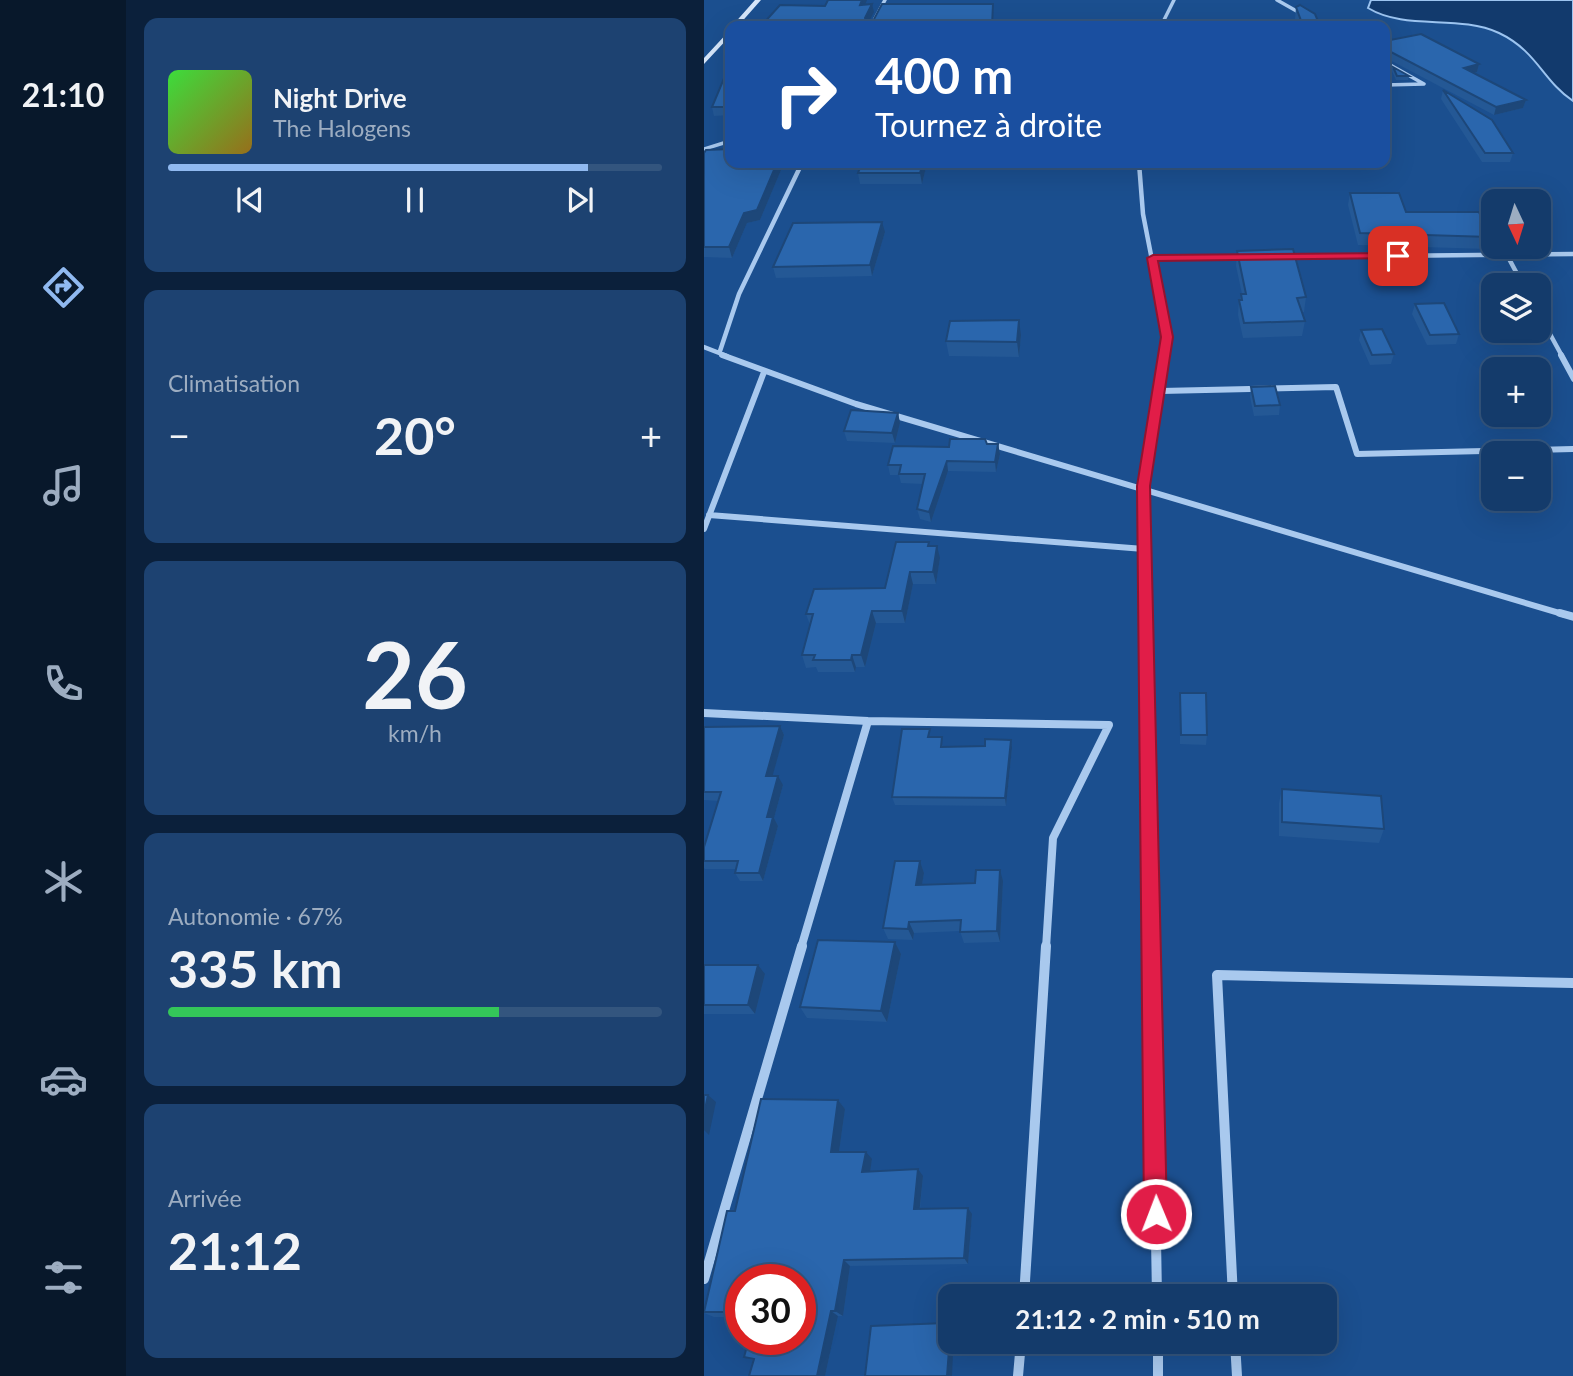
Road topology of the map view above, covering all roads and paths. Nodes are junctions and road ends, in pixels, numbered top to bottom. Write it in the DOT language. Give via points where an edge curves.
graph roads {
  1 [pos="758,0"];
  2 [pos="885,0"];
  3 [pos="1174,0"];
  4 [pos="1277,0"];
  5 [pos="740,21"];
  6 [pos="874,21"];
  7 [pos="1164,21"];
  8 [pos="1314,21"];
  9 [pos="725,38"];
  10 [pos="704,62"];
  11 [pos="1390,65"];
  12 [pos="1390,85"];
  13 [pos="725,143"];
  14 [pos="704,149"];
  15 [pos="800,168"];
  16 [pos="1139,168"];
  17 [pos="1551,254"];
  18 [pos="1574,254"];
  19 [pos="1481,255"];
  20 [pos="1248,257"];
  21 [pos="1275,257"];
  22 [pos="1153,258"];
  23 [pos="1551,336"];
  24 [pos="704,347"];
  25 [pos="720,351"];
  26 [pos="765,372"];
  27 [pos="1574,379"];
  28 [pos="1161,391"];
  29 [pos="1574,449"];
  30 [pos="1143,486"];
  31 [pos="709,515"];
  32 [pos="704,529"];
  33 [pos="1144,549"];
  34 [pos="1574,617"];
  35 [pos="704,713"];
  36 [pos="868,721"];
  37 [pos="1574,983"];
  38 [pos="704,1279"];
  39 [pos="1025,1284"];
  40 [pos="1157,1284"];
  41 [pos="1232,1284"];
  42 [pos="1020,1354"];
  43 [pos="1158,1354"];
  44 [pos="1236,1354"];
  45 [pos="1018,1376"];
  46 [pos="1158,1376"];
  47 [pos="1237,1376"];
  1 -- 5 [label="main road"];
  2 -- 6 [label="street"];
  3 -- 7 [label="street"];
  4 -- 8 [label="street"];
  9 -- 10 [label="main road"];
  11 -- 12 [label="street" via="1424,85"];
  13 -- 14 [label="street"];
  15 -- 25 [label="street" via="739,294"];
  16 -- 22 [label="street"];
  17 -- 18 [label="street"];
  19 -- 21 [label="street"];
  20 -- 22 [label="street"];
  22 -- 28 [label="street" via="1167,337"];
  23 -- 27 [label="street"];
  24 -- 25 [label="street"];
  25 -- 26 [label="street"];
  26 -- 30 [label="street" via="856,404"];
  26 -- 31 [label="street"];
  28 -- 29 [label="street" via="1336,387 1357,454"];
  28 -- 30 [label="street"];
  30 -- 33 [label="street"];
  30 -- 34 [label="street"];
  31 -- 32 [label="street"];
  31 -- 33 [label="street"];
  33 -- 40 [label="street"];
  35 -- 36 [label="street"];
  36 -- 38 [label="street"];
  36 -- 39 [label="street" via="1109,725 1053,838"];
  37 -- 41 [label="street" via="1217,975"];
  42 -- 45 [label="street"];
  43 -- 46 [label="street"];
  44 -- 47 [label="street"];
}
